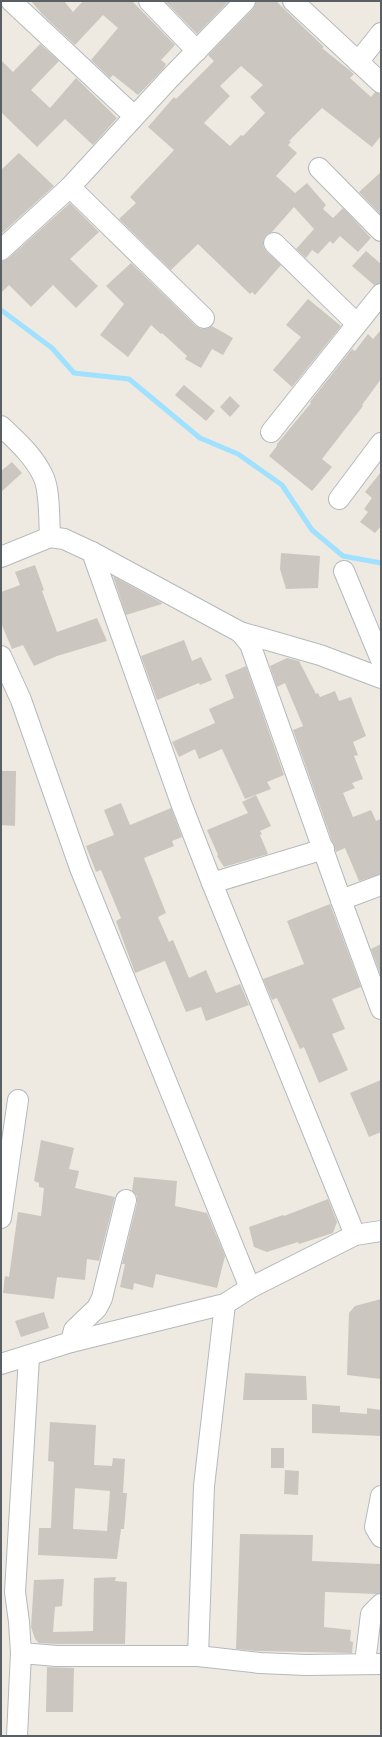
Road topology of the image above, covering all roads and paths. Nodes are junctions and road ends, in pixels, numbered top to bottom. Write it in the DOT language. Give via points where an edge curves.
graph roads {
  1 [pos="11,1"];
  2 [pos="149,1"];
  3 [pos="245,1"];
  4 [pos="293,1"];
  5 [pos="381,33"];
  6 [pos="197,51"];
  7 [pos="358,62"];
  8 [pos="381,83"];
  9 [pos="134,116"];
  10 [pos="319,168"];
  11 [pos="70,187"];
  12 [pos="381,232"];
  13 [pos="274,243"];
  14 [pos="1,250"];
  15 [pos="381,294"];
  16 [pos="204,318"];
  17 [pos="356,323"];
  18 [pos="1,426"];
  19 [pos="271,432"];
  20 [pos="381,444"];
  21 [pos="339,499"];
  22 [pos="50,537"];
  23 [pos="92,552"];
  24 [pos="1,557"];
  25 [pos="344,571"];
  26 [pos="240,632"];
  27 [pos="1,656"];
  28 [pos="381,660"];
  29 [pos="381,678"];
  30 [pos="324,849"];
  31 [pos="212,883"];
  32 [pos="381,885"];
  33 [pos="341,900"];
  34 [pos="381,1009"];
  35 [pos="18,1100"];
  36 [pos="126,1200"];
  37 [pos="1,1218"];
  38 [pos="381,1231"];
  39 [pos="355,1235"];
  40 [pos="250,1288"];
  41 [pos="225,1304"];
  42 [pos="71,1342"];
  43 [pos="29,1357"];
  44 [pos="1,1364"];
  45 [pos="381,1496"];
  46 [pos="381,1538"];
  47 [pos="381,1604"];
  48 [pos="21,1653"];
  49 [pos="198,1656"];
  50 [pos="373,1663"];
  51 [pos="17,1736"];
  1 -- 9 [label="street"];
  2 -- 6 [label="street"];
  3 -- 6 [label="street"];
  4 -- 7 [label="street"];
  5 -- 7 [label="street"];
  6 -- 9 [label="street"];
  7 -- 8 [label="street"];
  9 -- 11 [label="street"];
  10 -- 12 [label="street"];
  11 -- 14 [label="street"];
  11 -- 16 [label="street"];
  13 -- 17 [label="street"];
  15 -- 17 [label="street"];
  17 -- 19 [label="street"];
  18 -- 22 [label="street" via="24,447 45,479"];
  20 -- 21 [label="street"];
  22 -- 23 [label="street" via="64,539"];
  22 -- 24 [label="street"];
  23 -- 26 [label="street"];
  23 -- 31 [label="street"];
  25 -- 28 [label="street"];
  26 -- 29 [label="street" via="320,655"];
  26 -- 30 [label="street" via="250,644"];
  27 -- 40 [label="street" via="21,700 80,868"];
  30 -- 31 [label="street"];
  30 -- 33 [label="street"];
  31 -- 39 [label="street"];
  32 -- 33 [label="street"];
  33 -- 34 [label="street"];
  35 -- 37 [label="street"];
  36 -- 42 [label="street" via="102,1298 97,1308 74,1330"];
  38 -- 39 [label="street"];
  39 -- 40 [label="street"];
  40 -- 41 [label="street"];
  41 -- 42 [label="street"];
  41 -- 49 [label="street" via="204,1486"];
  42 -- 43 [label="street"];
  43 -- 44 [label="street"];
  43 -- 48 [label="street" via="15,1592"];
  45 -- 46 [label="street" via="375,1527"];
  47 -- 50 [label="street" via="371,1614"];
  48 -- 49 [label="street" via="57,1656"];
  48 -- 51 [label="street"];
  49 -- 50 [label="street" via="306,1665"];
}
